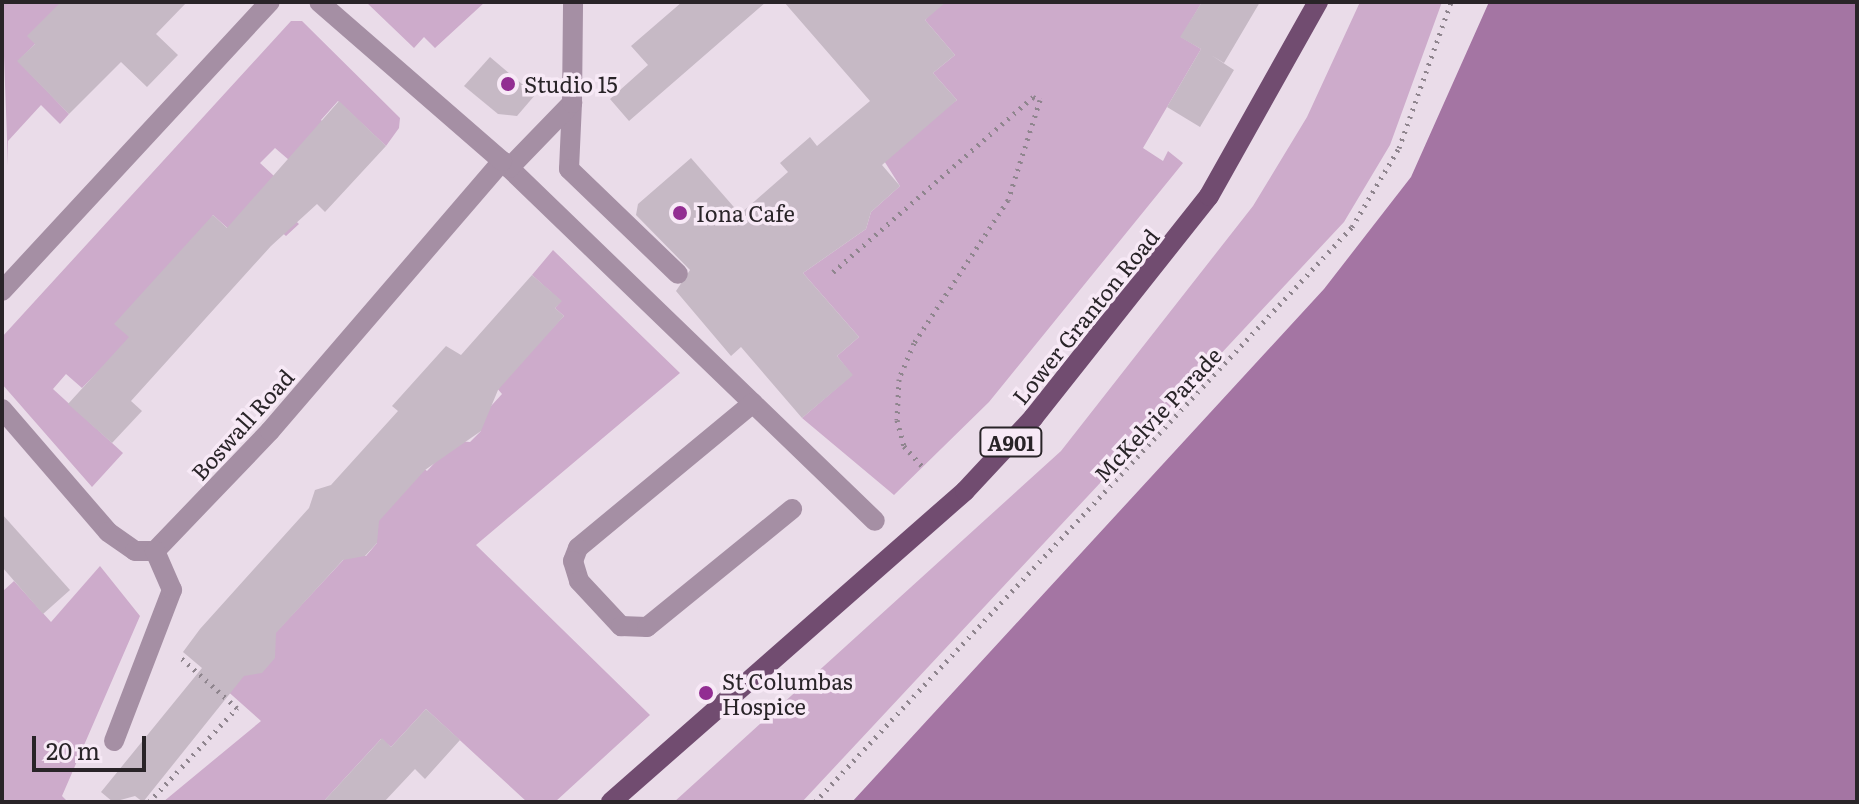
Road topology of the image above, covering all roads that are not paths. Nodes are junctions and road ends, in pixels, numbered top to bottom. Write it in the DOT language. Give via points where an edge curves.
graph roads {
  1 [pos="270,2"];
  2 [pos="319,2"];
  3 [pos="573,2"];
  4 [pos="1318,2"];
  5 [pos="572,103"];
  6 [pos="506,165"];
  7 [pos="678,274"];
  8 [pos="2,291"];
  9 [pos="753,403"];
  10 [pos="2,409"];
  11 [pos="792,509"];
  12 [pos="875,521"];
  13 [pos="155,551"];
  14 [pos="114,741"];
  15 [pos="611,802"];
  1 -- 8 [label="street"];
  2 -- 6 [label="street"];
  3 -- 5 [label="street"];
  4 -- 15 [label="main road, Lower Granton Road / A901" via="1209,196 1033,418 965,491"];
  5 -- 6 [label="street, Boswall Road"];
  5 -- 7 [label="street" via="569,169"];
  6 -- 9 [label="street"];
  6 -- 13 [label="street, Boswall Road" via="270,431"];
  9 -- 11 [label="street" via="578,548 573,561 579,581 621,626 647,627"];
  9 -- 12 [label="street"];
  10 -- 13 [label="street" via="108,532 135,551"];
  13 -- 14 [label="street" via="172,590"];
}
